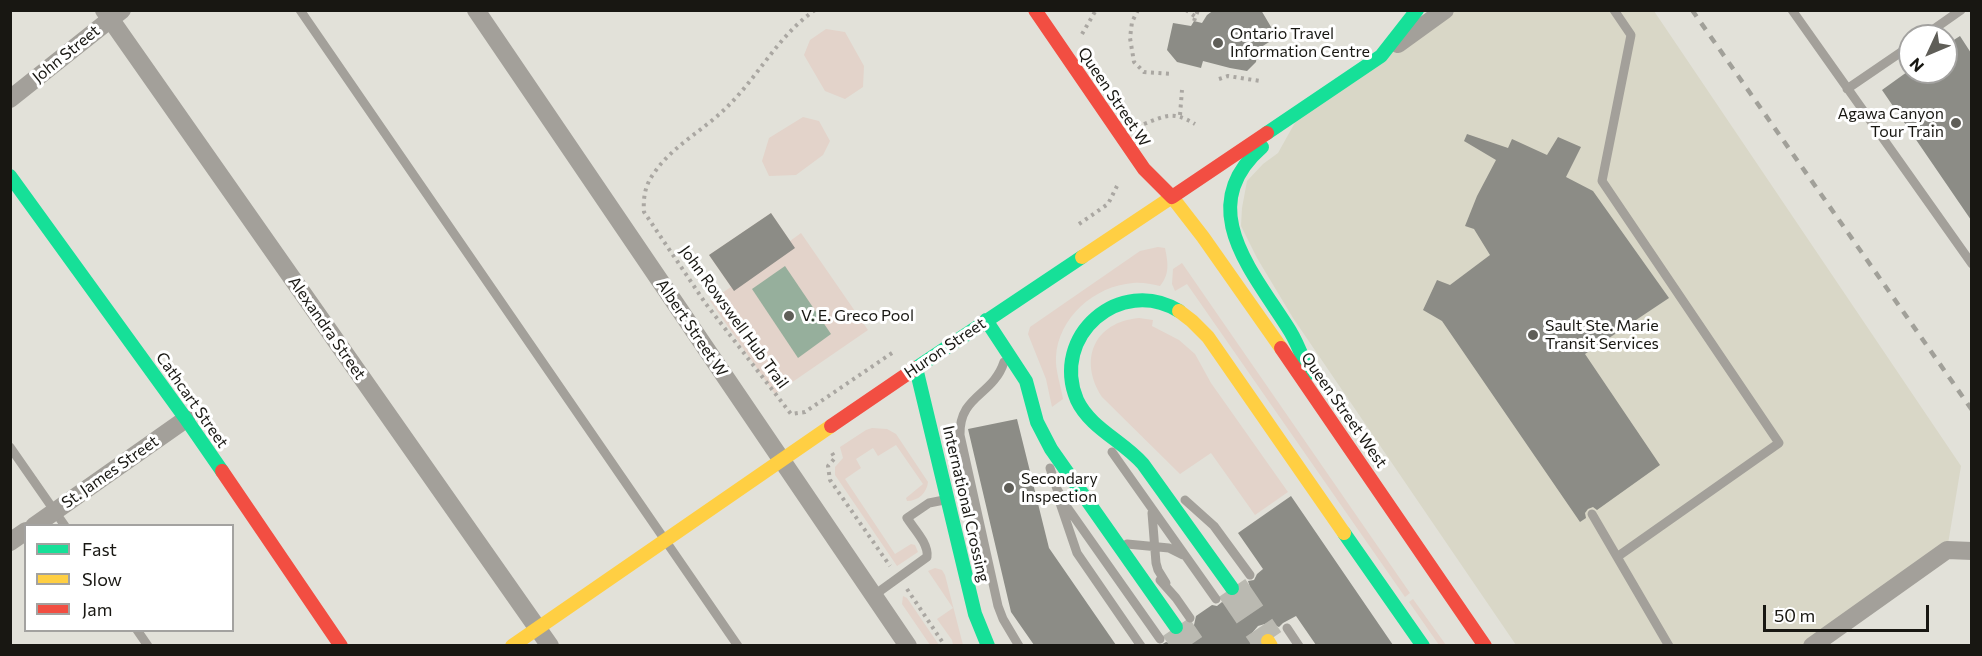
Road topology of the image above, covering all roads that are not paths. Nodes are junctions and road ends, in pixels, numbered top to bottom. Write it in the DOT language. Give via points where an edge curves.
graph roads {
  1 [pos="300,10"];
  2 [pos="476,10"];
  3 [pos="1035,10"];
  4 [pos="1417,10"];
  5 [pos="1445,10"];
  6 [pos="1614,10"];
  7 [pos="1792,10"];
  8 [pos="1961,10"];
  9 [pos="112,13"];
  10 [pos="1941,24"];
  11 [pos="1898,54"];
  12 [pos="1382,56"];
  13 [pos="1847,89"];
  14 [pos="10,99"];
  15 [pos="1302,110"];
  16 [pos="10,176"];
  17 [pos="1172,197"];
  18 [pos="1971,264"];
  19 [pos="986,320"];
  20 [pos="1003,345"];
  21 [pos="916,368"];
  22 [pos="1084,412"];
  23 [pos="1327,415"];
  24 [pos="186,418"];
  25 [pos="1037,422"];
  26 [pos="10,447"];
  27 [pos="1139,459"];
  28 [pos="782,460"];
  29 [pos="952,460"];
  30 [pos="1052,477"];
  31 [pos="1171,487"];
  32 [pos="1179,494"];
  33 [pos="949,499"];
  34 [pos="1149,505"];
  35 [pos="1592,514"];
  36 [pos="60,518"];
  37 [pos="38,524"];
  38 [pos="24,532"];
  39 [pos="1114,538"];
  40 [pos="665,541"];
  41 [pos="10,542"];
  42 [pos="1155,547"];
  43 [pos="1971,551"];
  44 [pos="1617,557"];
  45 [pos="1189,561"];
  46 [pos="1250,575"];
  47 [pos="1232,588"];
  48 [pos="873,596"];
  49 [pos="1176,598"];
  50 [pos="1216,599"];
  51 [pos="1190,618"];
  52 [pos="1176,627"];
  53 [pos="538,628"];
  54 [pos="1287,628"];
  55 [pos="138,632"];
  56 [pos="1160,639"];
  57 [pos="148,645"];
  58 [pos="341,645"];
  59 [pos="512,645"];
  60 [pos="550,645"];
  61 [pos="738,645"];
  62 [pos="908,645"];
  63 [pos="988,645"];
  64 [pos="1019,645"];
  65 [pos="1141,645"];
  66 [pos="1299,645"];
  67 [pos="1423,645"];
  68 [pos="1485,645"];
  69 [pos="1669,645"];
  70 [pos="1812,645"];
  1 -- 40 [label="lane"];
  2 -- 28 [label="street, Albert Street W"];
  3 -- 17 [label="main road, Queen Street W" via="1144,169"];
  4 -- 12 [label="main road, Huron Street"];
  5 -- 12 [label="street, Huron Street"];
  6 -- 44 [label="lane" via="1631,35 1602,180 1779,443"];
  7 -- 13 [label="lane"];
  8 -- 10 [label="lane"];
  9 -- 14 [label="street, John Street"];
  9 -- 53 [label="street, Alexandra Street"];
  11 -- 13 [label="lane"];
  12 -- 15 [label="main road, Huron Street"];
  13 -- 18 [label="lane"];
  15 -- 17 [label="main road, Huron Street"];
  15 -- 23 [label="main road" via="1239,172 1230,224 1244,262 1292,334"];
  16 -- 24 [label="main road, Cathcart Street"];
  17 -- 19 [label="main road, Huron Street"];
  17 -- 23 [label="main road, Queen Street West"];
  19 -- 20 [label="main road"];
  19 -- 21 [label="main road, Huron Street"];
  20 -- 25 [label="main road" via="1026,381"];
  20 -- 29 [label="lane" via="1001,371 969,404 960,422"];
  21 -- 28 [label="main road, Huron Street"];
  21 -- 29 [label="main road, International Crossing"];
  22 -- 27 [label="main road"];
  22 -- 34 [label="lane"];
  22 -- 67 [label="main road" via="1076,398 1070,365 1079,337 1090,323 1117,304 1131,300 1161,303 1185,314 1208,337"];
  23 -- 68 [label="main road, Queen Street West"];
  24 -- 36 [label="street, St. James Street"];
  24 -- 58 [label="main road, Cathcart Street"];
  25 -- 30 [label="lane"];
  25 -- 39 [label="main road" via="1051,449"];
  26 -- 36 [label="lane"];
  27 -- 31 [label="lane"];
  27 -- 47 [label="main road"];
  28 -- 40 [label="main road, Huron Street"];
  28 -- 48 [label="street, Albert Street W"];
  29 -- 33 [label="main road, International Crossing"];
  29 -- 64 [label="lane" via="998,606"];
  30 -- 56 [label="lane" via="1067,507"];
  30 -- 65 [label="lane" via="1077,553"];
  32 -- 46 [label="lane" via="1214,526"];
  33 -- 48 [label="lane" via="929,503 907,518 927,554 922,562"];
  33 -- 63 [label="main road, International Crossing" via="975,614"];
  34 -- 42 [label="lane"];
  34 -- 45 [label="lane"];
  35 -- 44 [label="lane"];
  36 -- 37 [label="street, St. James Street"];
  38 -- 41 [label="street"];
  39 -- 42 [label="lane"];
  39 -- 49 [label="lane"];
  39 -- 52 [label="main road"];
  40 -- 53 [label="main road, Huron Street"];
  40 -- 61 [label="lane"];
  42 -- 45 [label="lane" via="1176,550"];
  42 -- 49 [label="lane" via="1158,570"];
  43 -- 70 [label="street" via="1947,550"];
  44 -- 69 [label="lane"];
  45 -- 50 [label="lane"];
  48 -- 62 [label="street, Albert Street W"];
  49 -- 51 [label="lane"];
  53 -- 59 [label="main road, Huron Street"];
  53 -- 60 [label="street, Alexandra Street"];
  54 -- 66 [label="lane"];
  55 -- 57 [label="lane"];
}
